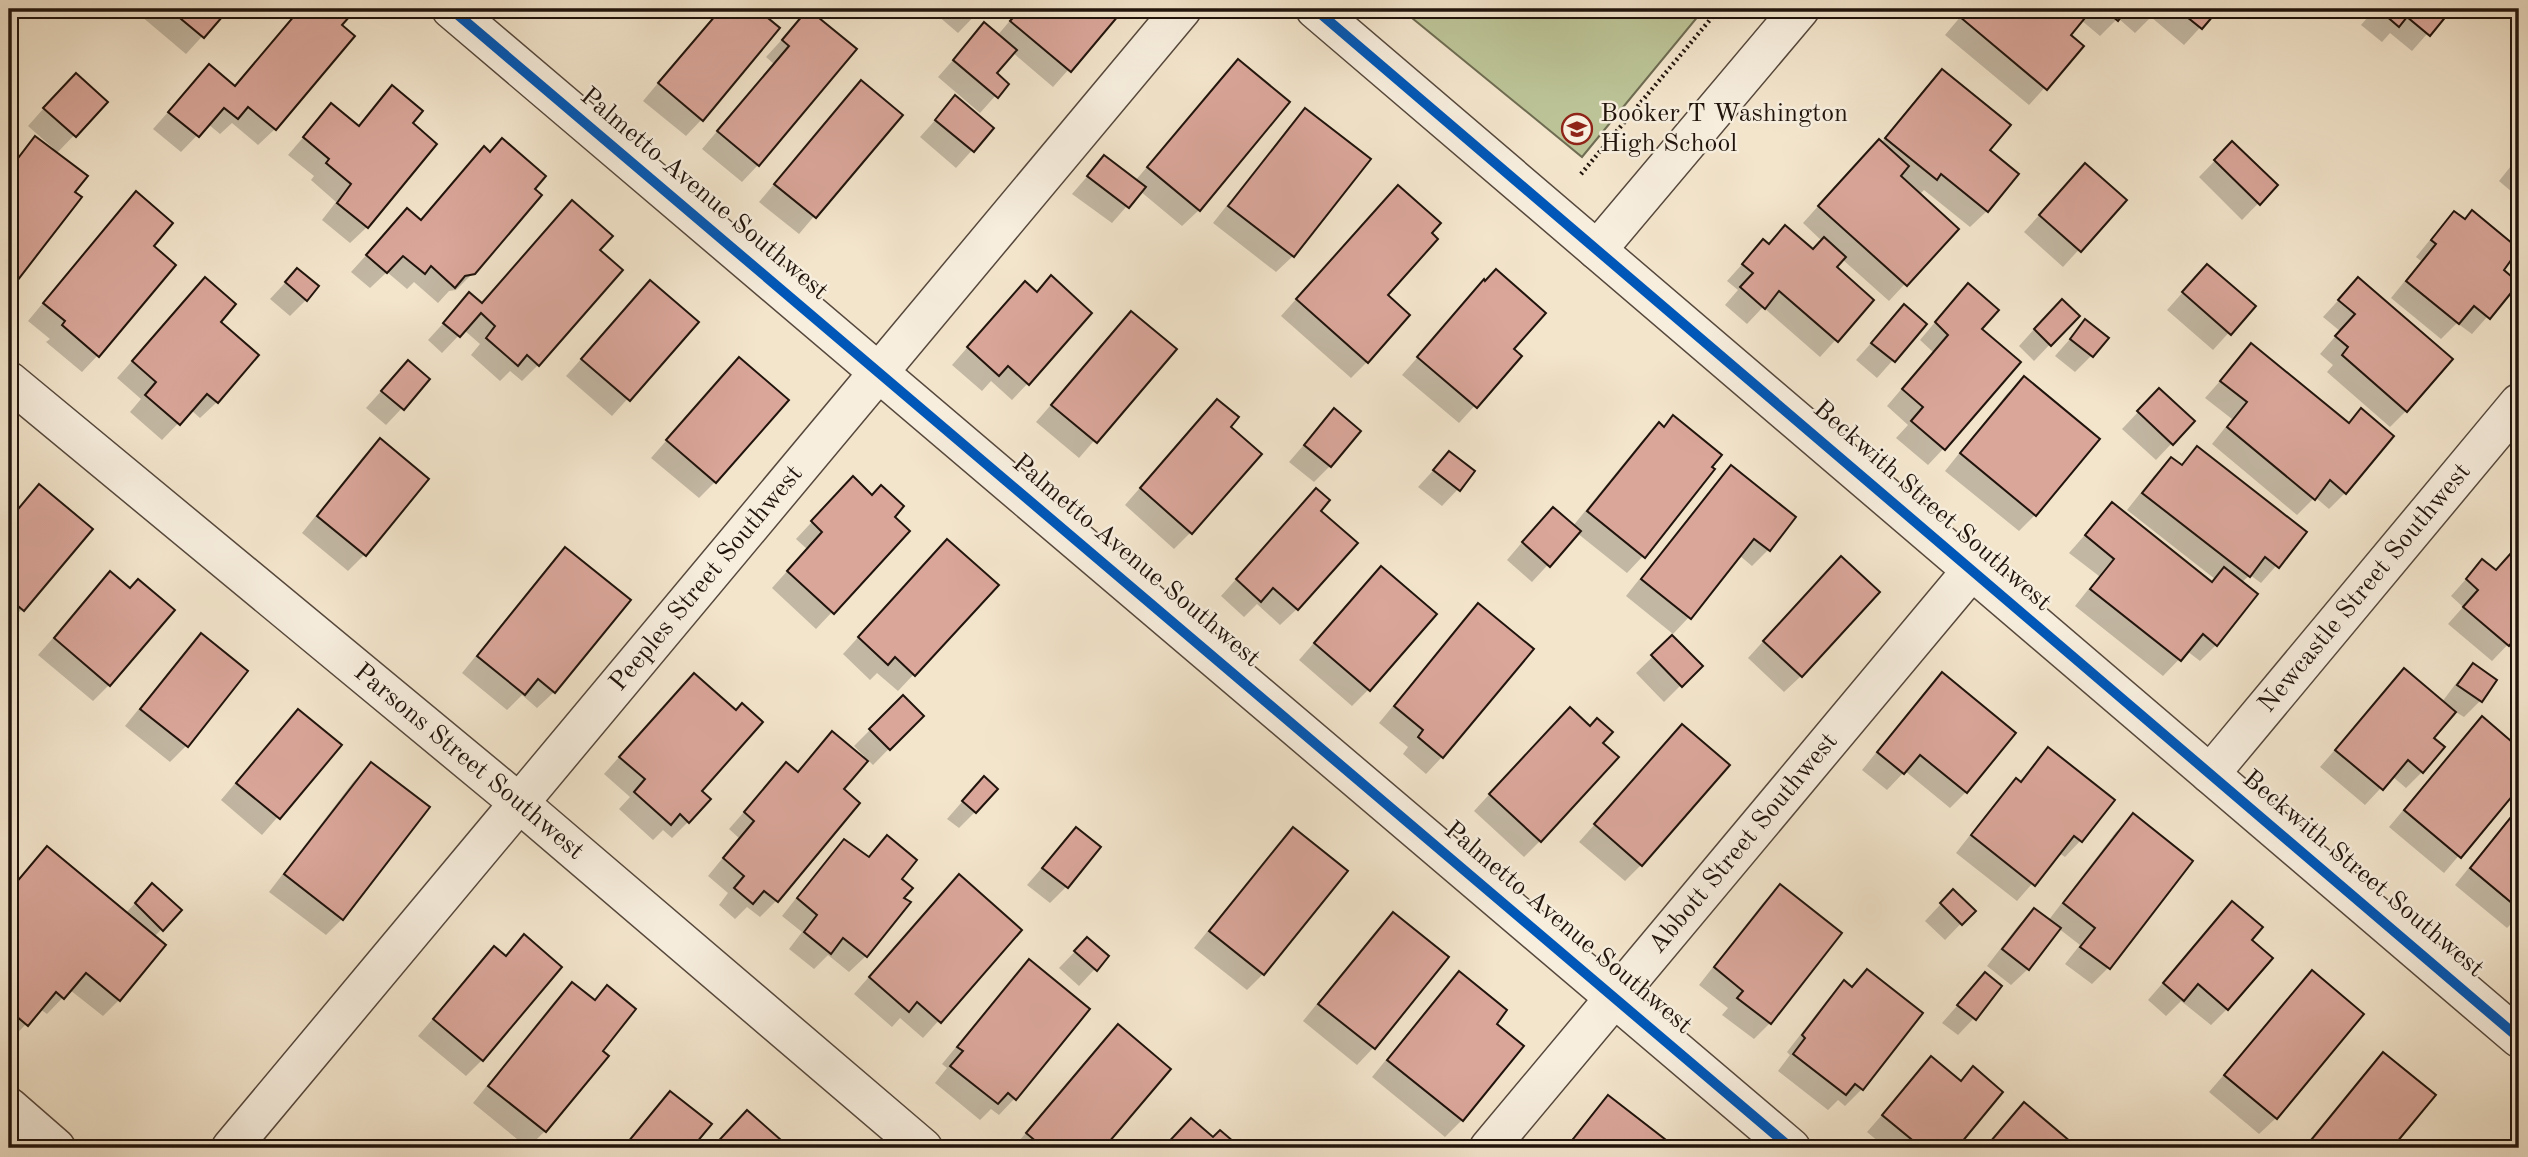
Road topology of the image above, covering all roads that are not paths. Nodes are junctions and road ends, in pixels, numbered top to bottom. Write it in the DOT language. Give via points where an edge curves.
graph roads {
  1 [pos="451,9"];
  2 [pos="1182,9"];
  3 [pos="1315,9"];
  4 [pos="1800,9"];
  5 [pos="1597,250"];
  6 [pos="879,372"];
  7 [pos="9,381"];
  8 [pos="2519,403"];
  9 [pos="1972,570"];
  10 [pos="2210,774"];
  11 [pos="519,803"];
  12 [pos="1615,997"];
  13 [pos="2519,1038"];
  14 [pos="9,1107"];
  15 [pos="56,1148"];
  16 [pos="231,1148"];
  17 [pos="923,1148"];
  18 [pos="1489,1148"];
  19 [pos="1791,1148"];
  1 -- 6 [label="street, Palmetto Avenue Southwest"];
  2 -- 6 [label="street, Peeples Street Southwest"];
  3 -- 5 [label="street, Beckwith Street Southwest"];
  4 -- 5 [label="street"];
  5 -- 9 [label="street, Beckwith Street Southwest"];
  6 -- 11 [label="street, Peeples Street Southwest"];
  6 -- 12 [label="street, Palmetto Avenue Southwest"];
  7 -- 11 [label="street, Parsons Street Southwest"];
  8 -- 10 [label="street, Newcastle Street Southwest"];
  9 -- 10 [label="street, Beckwith Street Southwest"];
  9 -- 12 [label="street, Abbott Street Southwest"];
  10 -- 13 [label="street, Beckwith Street Southwest"];
  11 -- 16 [label="street, Peeples Street Southwest"];
  11 -- 17 [label="street, Parsons Street Southwest"];
  12 -- 18 [label="street, Abbott Street Southwest"];
  12 -- 19 [label="street, Palmetto Avenue Southwest"];
  14 -- 15 [label="street"];
}
